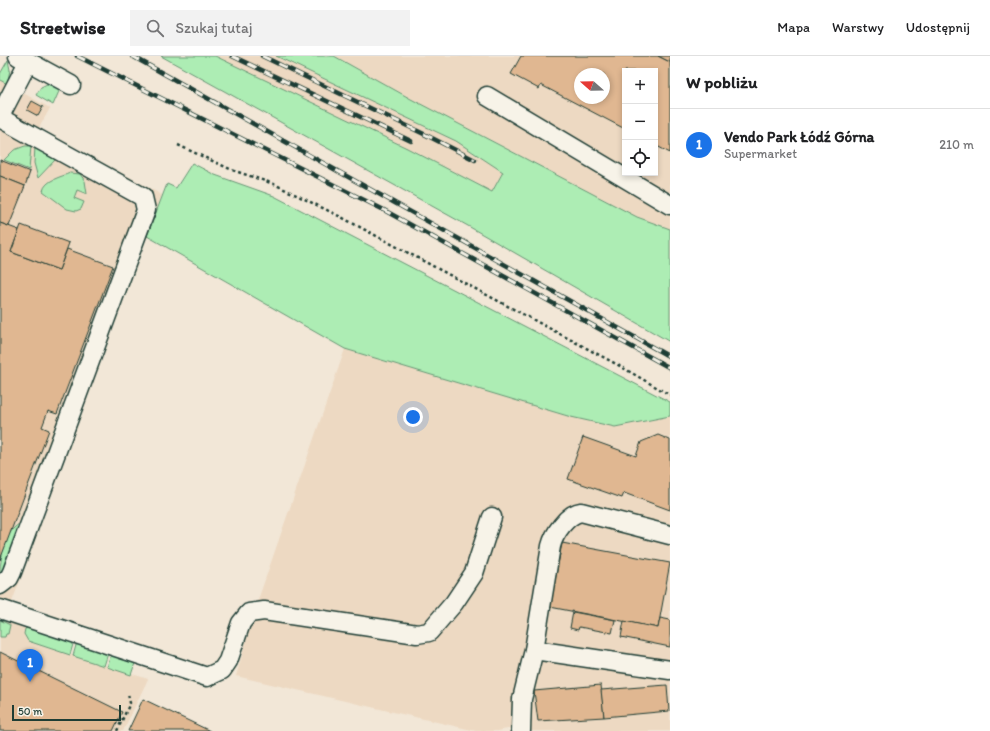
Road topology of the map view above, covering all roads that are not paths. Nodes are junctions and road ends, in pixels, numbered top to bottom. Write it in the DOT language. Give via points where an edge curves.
graph roads {
  1 [pos="23,59"];
  2 [pos="71,85"];
  3 [pos="487,96"];
  4 [pos="0,117"];
  5 [pos="670,205"];
  6 [pos="492,517"];
  7 [pos="670,535"];
  8 [pos="0,585"];
  9 [pos="0,609"];
  10 [pos="534,650"];
  11 [pos="670,670"];
  12 [pos="521,731"];
  1 -- 2 [label="lane"];
  1 -- 4 [label="lane"];
  3 -- 5 [label="lane"];
  4 -- 8 [label="lane" via="143,197 146,210 12,572"];
  6 -- 9 [label="lane" via="474,574 429,632 417,634 264,611 249,613 241,623 228,661 222,670 207,677"];
  7 -- 10 [label="lane" via="581,512 575,513 554,534 550,546"];
  10 -- 11 [label="lane"];
  10 -- 12 [label="lane" via="522,699"];
}
